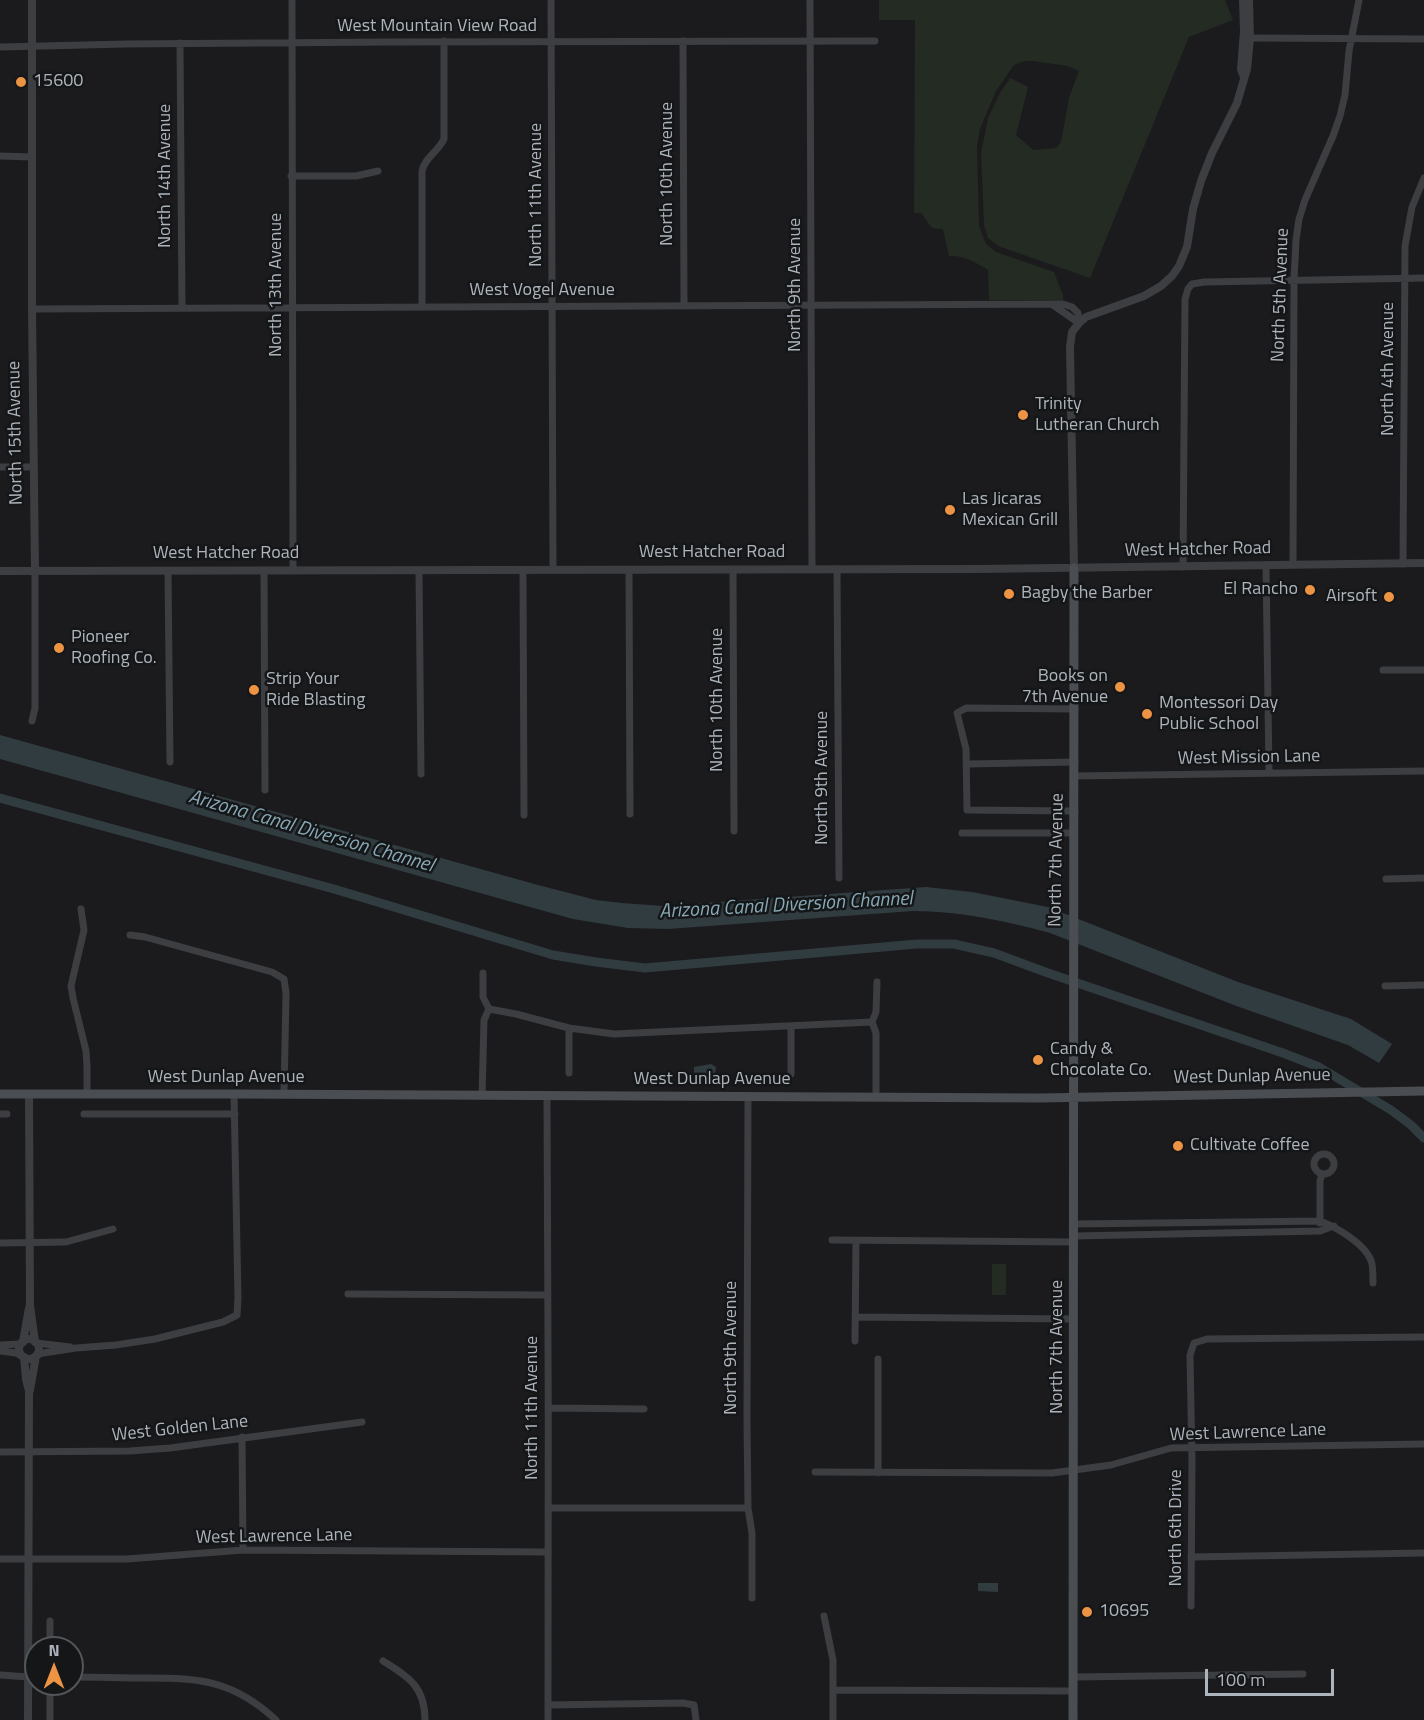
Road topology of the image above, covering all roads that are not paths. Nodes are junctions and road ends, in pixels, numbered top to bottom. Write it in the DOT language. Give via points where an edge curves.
graph roads {
  1 [pos="32,0"];
  2 [pos="292,0"];
  3 [pos="551,0"];
  4 [pos="810,0"];
  5 [pos="1242,0"];
  6 [pos="1249,0"];
  7 [pos="1359,0"];
  8 [pos="1424,39"];
  9 [pos="1247,40"];
  10 [pos="1352,40"];
  11 [pos="810,41"];
  12 [pos="875,41"];
  13 [pos="444,42"];
  14 [pos="550,42"];
  15 [pos="683,42"];
  16 [pos="180,43"];
  17 [pos="291,43"];
  18 [pos="32,46"];
  19 [pos="0,47"];
  20 [pos="0,156"];
  21 [pos="32,157"];
  22 [pos="378,171"];
  23 [pos="291,176"];
  24 [pos="1424,178"];
  25 [pos="1404,278"];
  26 [pos="1424,278"];
  27 [pos="1294,280"];
  28 [pos="684,306"];
  29 [pos="812,306"];
  30 [pos="292,307"];
  31 [pos="422,307"];
  32 [pos="552,307"];
  33 [pos="182,308"];
  34 [pos="32,309"];
  35 [pos="1079,323"];
  36 [pos="0,467"];
  37 [pos="33,467"];
  38 [pos="1424,563"];
  39 [pos="1403,564"];
  40 [pos="1266,566"];
  41 [pos="1293,566"];
  42 [pos="1183,567"];
  43 [pos="1074,568"];
  44 [pos="733,569"];
  45 [pos="812,569"];
  46 [pos="837,569"];
  47 [pos="419,570"];
  48 [pos="523,570"];
  49 [pos="553,570"];
  50 [pos="629,570"];
  51 [pos="0,571"];
  52 [pos="35,571"];
  53 [pos="168,571"];
  54 [pos="264,571"];
  55 [pos="292,571"];
  56 [pos="1383,670"];
  57 [pos="1424,670"];
  58 [pos="1075,709"];
  59 [pos="32,721"];
  60 [pos="170,762"];
  61 [pos="1075,762"];
  62 [pos="967,764"];
  63 [pos="1424,771"];
  64 [pos="1269,772"];
  65 [pos="421,774"];
  66 [pos="1075,776"];
  67 [pos="265,790"];
  68 [pos="1075,811"];
  69 [pos="630,814"];
  70 [pos="524,815"];
  71 [pos="734,831"];
  72 [pos="1074,833"];
  73 [pos="962,834"];
  74 [pos="838,878"];
  75 [pos="1424,878"];
  76 [pos="1386,879"];
  77 [pos="81,909"];
  78 [pos="130,935"];
  79 [pos="483,973"];
  80 [pos="877,982"];
  81 [pos="1424,985"];
  82 [pos="1385,986"];
  83 [pos="489,1009"];
  84 [pos="872,1022"];
  85 [pos="791,1026"];
  86 [pos="569,1028"];
  87 [pos="569,1073"];
  88 [pos="791,1074"];
  89 [pos="1424,1091"];
  90 [pos="0,1094"];
  91 [pos="29,1094"];
  92 [pos="87,1094"];
  93 [pos="234,1094"];
  94 [pos="284,1095"];
  95 [pos="482,1096"];
  96 [pos="547,1096"];
  97 [pos="748,1097"];
  98 [pos="876,1098"];
  99 [pos="1074,1098"];
  100 [pos="84,1114"];
  101 [pos="234,1114"];
  102 [pos="1322,1174"];
  103 [pos="1320,1221"];
  104 [pos="1245,1222"];
  105 [pos="1074,1224"];
  106 [pos="1334,1226"];
  107 [pos="113,1229"];
  108 [pos="1320,1231"];
  109 [pos="1244,1233"];
  110 [pos="1074,1239"];
  111 [pos="832,1240"];
  112 [pos="856,1240"];
  113 [pos="0,1243"];
  114 [pos="30,1244"];
  115 [pos="1373,1283"];
  116 [pos="348,1294"];
  117 [pos="548,1295"];
  118 [pos="30,1305"];
  119 [pos="856,1317"];
  120 [pos="1074,1318"];
  121 [pos="1424,1336"];
  122 [pos="855,1341"];
  123 [pos="36,1342"];
  124 [pos="22,1343"];
  125 [pos="0,1345"];
  126 [pos="76,1348"];
  127 [pos="0,1352"];
  128 [pos="36,1355"];
  129 [pos="23,1357"];
  130 [pos="878,1359"];
  131 [pos="29,1391"];
  132 [pos="548,1408"];
  133 [pos="644,1409"];
  134 [pos="362,1422"];
  135 [pos="242,1437"];
  136 [pos="1424,1444"];
  137 [pos="1191,1447"];
  138 [pos="0,1452"];
  139 [pos="30,1452"];
  140 [pos="1075,1470"];
  141 [pos="815,1472"];
  142 [pos="878,1473"];
  143 [pos="549,1508"];
  144 [pos="748,1508"];
  145 [pos="243,1550"];
  146 [pos="548,1552"];
  147 [pos="1424,1553"];
  148 [pos="1191,1557"];
  149 [pos="0,1559"];
  150 [pos="29,1559"];
  151 [pos="752,1598"];
  152 [pos="1191,1606"];
  153 [pos="824,1616"];
  154 [pos="50,1622"];
  155 [pos="29,1636"];
  156 [pos="50,1636"];
  157 [pos="383,1662"];
  158 [pos="0,1674"];
  159 [pos="1303,1674"];
  160 [pos="24,1676"];
  161 [pos="84,1677"];
  162 [pos="1074,1677"];
  163 [pos="833,1690"];
  164 [pos="1073,1691"];
  165 [pos="29,1696"];
  166 [pos="50,1696"];
  167 [pos="548,1705"];
  168 [pos="28,1720"];
  169 [pos="50,1720"];
  170 [pos="276,1720"];
  171 [pos="425,1720"];
  172 [pos="548,1720"];
  173 [pos="696,1720"];
  174 [pos="833,1720"];
  175 [pos="1073,1720"];
  1 -- 18 [label="street, North 15th Avenue"];
  2 -- 17 [label="street, North 13th Avenue"];
  3 -- 14 [label="street, North 11th Avenue"];
  4 -- 11 [label="street, North 9th Avenue"];
  5 -- 9 [label="street"];
  6 -- 9 [label="street"];
  7 -- 10 [label="street, North 5th Avenue"];
  8 -- 10 [label="street"];
  9 -- 10 [label="street"];
  9 -- 35 [label="street" via="1237,103 1201,180 1187,247 1179,266 1161,286 1144,296"];
  10 -- 27 [label="street, North 5th Avenue" via="1340,116 1299,219"];
  11 -- 12 [label="street, West Mountain View Road"];
  11 -- 15 [label="street, West Mountain View Road"];
  11 -- 29 [label="street, North 9th Avenue"];
  13 -- 14 [label="street, West Mountain View Road"];
  13 -- 17 [label="street, West Mountain View Road"];
  13 -- 31 [label="street" via="444,139 422,171"];
  14 -- 15 [label="street, West Mountain View Road"];
  14 -- 32 [label="street, North 11th Avenue"];
  15 -- 28 [label="street, North 10th Avenue"];
  16 -- 17 [label="street, West Mountain View Road"];
  16 -- 18 [label="street, West Mountain View Road"];
  16 -- 33 [label="street, North 14th Avenue"];
  17 -- 23 [label="street, North 13th Avenue"];
  18 -- 19 [label="street, West Mountain View Road"];
  18 -- 21 [label="street, North 15th Avenue"];
  20 -- 21 [label="street"];
  21 -- 34 [label="street, North 15th Avenue"];
  22 -- 23 [label="street" via="356,176"];
  23 -- 30 [label="street, North 13th Avenue"];
  24 -- 25 [label="street, North 4th Avenue" via="1408,225"];
  25 -- 26 [label="street"];
  25 -- 27 [label="street"];
  25 -- 39 [label="street, North 4th Avenue"];
  27 -- 41 [label="street, North 5th Avenue"];
  27 -- 42 [label="street" via="1204,282 1188,289"];
  28 -- 29 [label="street, West Vogel Avenue"];
  28 -- 32 [label="street, West Vogel Avenue"];
  29 -- 35 [label="street, West Vogel Avenue" via="1053,305"];
  29 -- 45 [label="street, North 9th Avenue"];
  30 -- 31 [label="street, West Vogel Avenue"];
  30 -- 33 [label="street, West Vogel Avenue"];
  30 -- 55 [label="street, North 13th Avenue"];
  31 -- 32 [label="street, West Vogel Avenue"];
  32 -- 49 [label="street, North 11th Avenue"];
  33 -- 34 [label="street, West Vogel Avenue"];
  34 -- 37 [label="street, North 15th Avenue"];
  35 -- 43 [label="street, North 7th Avenue" via="1072,332 1070,346"];
  36 -- 37 [label="street"];
  37 -- 52 [label="street, North 15th Avenue"];
  38 -- 39 [label="street, West Hatcher Road"];
  39 -- 41 [label="street, West Hatcher Road"];
  40 -- 41 [label="street, West Hatcher Road"];
  40 -- 42 [label="street, West Hatcher Road"];
  40 -- 64 [label="street"];
  42 -- 43 [label="street, West Hatcher Road"];
  43 -- 46 [label="street, West Hatcher Road"];
  43 -- 58 [label="main road, North 7th Avenue"];
  44 -- 45 [label="street, West Hatcher Road"];
  44 -- 50 [label="street, West Hatcher Road"];
  44 -- 71 [label="street, North 10th Avenue"];
  45 -- 46 [label="street, West Hatcher Road"];
  46 -- 74 [label="street, North 9th Avenue"];
  47 -- 48 [label="street, West Hatcher Road"];
  47 -- 55 [label="street, West Hatcher Road"];
  47 -- 65 [label="street"];
  48 -- 49 [label="street, West Hatcher Road"];
  48 -- 70 [label="street"];
  49 -- 50 [label="street, West Hatcher Road"];
  50 -- 69 [label="street"];
  51 -- 52 [label="street, West Hatcher Road"];
  52 -- 53 [label="street, West Hatcher Road"];
  52 -- 59 [label="street, North 15th Avenue"];
  53 -- 54 [label="street, West Hatcher Road"];
  53 -- 60 [label="street"];
  54 -- 55 [label="street, West Hatcher Road"];
  54 -- 67 [label="street"];
  56 -- 57 [label="street"];
  58 -- 61 [label="main road, North 7th Avenue"];
  58 -- 62 [label="street" via="966,708 957,713"];
  61 -- 62 [label="street"];
  61 -- 66 [label="main road, North 7th Avenue"];
  62 -- 68 [label="street" via="967,810"];
  63 -- 64 [label="street, West Mission Lane"];
  64 -- 66 [label="street, West Mission Lane"];
  66 -- 68 [label="main road, North 7th Avenue"];
  68 -- 72 [label="main road, North 7th Avenue"];
  72 -- 73 [label="street"];
  72 -- 99 [label="main road, North 7th Avenue"];
  75 -- 76 [label="street"];
  77 -- 92 [label="street" via="84,930 72,986 86,1051"];
  78 -- 94 [label="street" via="272,972 284,979"];
  79 -- 83 [label="street" via="483,997"];
  80 -- 84 [label="street"];
  81 -- 82 [label="street"];
  83 -- 86 [label="street"];
  83 -- 95 [label="street" via="484,1020"];
  84 -- 85 [label="street"];
  84 -- 98 [label="street" via="876,1033"];
  85 -- 86 [label="street" via="630,1034"];
  85 -- 88 [label="street"];
  86 -- 87 [label="street"];
  89 -- 99 [label="main road, West Dunlap Avenue"];
  90 -- 91 [label="main road, West Dunlap Avenue"];
  91 -- 92 [label="main road, West Dunlap Avenue"];
  91 -- 114 [label="street"];
  92 -- 93 [label="main road, West Dunlap Avenue"];
  93 -- 94 [label="main road, West Dunlap Avenue"];
  93 -- 101 [label="street"];
  94 -- 95 [label="main road, West Dunlap Avenue"];
  95 -- 96 [label="main road, West Dunlap Avenue"];
  96 -- 97 [label="main road, West Dunlap Avenue"];
  96 -- 117 [label="street, North 11th Avenue"];
  97 -- 98 [label="main road, West Dunlap Avenue"];
  97 -- 144 [label="street, North 9th Avenue"];
  98 -- 99 [label="main road, West Dunlap Avenue"];
  99 -- 105 [label="main road, North 7th Avenue"];
  100 -- 101 [label="street, West Dunlap Avenue"];
  101 -- 126 [label="street" via="237,1315 155,1339"];
  102 -- 103 [label="street"];
  103 -- 104 [label="street"];
  103 -- 106 [label="street"];
  103 -- 108 [label="street"];
  104 -- 105 [label="street"];
  104 -- 109 [label="street"];
  105 -- 110 [label="main road, North 7th Avenue"];
  106 -- 108 [label="street"];
  106 -- 115 [label="street" via="1369,1257"];
  107 -- 114 [label="street" via="66,1242"];
  108 -- 109 [label="street"];
  109 -- 110 [label="street"];
  110 -- 112 [label="street"];
  110 -- 120 [label="main road, North 7th Avenue"];
  111 -- 112 [label="street"];
  112 -- 119 [label="street"];
  113 -- 114 [label="street"];
  114 -- 118 [label="street"];
  116 -- 117 [label="street"];
  117 -- 132 [label="street, North 11th Avenue"];
  118 -- 123 [label="street"];
  118 -- 124 [label="street"];
  119 -- 120 [label="street"];
  119 -- 122 [label="street"];
  120 -- 140 [label="main road, North 7th Avenue"];
  121 -- 137 [label="street, North 6th Drive" via="1207,1339 1194,1343 1190,1355"];
  123 -- 124 [label="street"];
  123 -- 126 [label="street"];
  123 -- 128 [label="street"];
  124 -- 125 [label="street"];
  124 -- 129 [label="street"];
  126 -- 128 [label="street"];
  127 -- 129 [label="street"];
  128 -- 129 [label="street"];
  128 -- 131 [label="street"];
  129 -- 131 [label="street"];
  130 -- 142 [label="street"];
  131 -- 139 [label="street"];
  132 -- 133 [label="street"];
  132 -- 143 [label="street, North 11th Avenue"];
  134 -- 135 [label="street, West Golden Lane"];
  135 -- 139 [label="street, West Golden Lane" via="130,1451"];
  135 -- 145 [label="street"];
  136 -- 137 [label="street, West Lawrence Lane"];
  137 -- 140 [label="street, West Lawrence Lane"];
  137 -- 148 [label="street, North 6th Drive"];
  138 -- 139 [label="street, West Golden Lane"];
  139 -- 150 [label="street"];
  140 -- 142 [label="street, West Lawrence Lane"];
  140 -- 162 [label="main road, North 7th Avenue"];
  141 -- 142 [label="street, West Lawrence Lane"];
  143 -- 144 [label="street"];
  143 -- 146 [label="street, North 11th Avenue"];
  144 -- 151 [label="street, North 9th Avenue"];
  145 -- 146 [label="street, West Lawrence Lane"];
  145 -- 150 [label="street, West Lawrence Lane" via="127,1559"];
  146 -- 167 [label="street, North 11th Avenue"];
  147 -- 148 [label="street"];
  148 -- 152 [label="street, North 6th Drive"];
  149 -- 150 [label="street, West Lawrence Lane"];
  150 -- 155 [label="street"];
  153 -- 163 [label="street" via="833,1660"];
  154 -- 156 [label="street"];
  157 -- 171 [label="street" via="418,1688"];
  158 -- 160 [label="street"];
  159 -- 162 [label="street"];
  161 -- 170 [label="street" via="185,1678 209,1682 245,1696"];
  162 -- 164 [label="main road, North 7th Avenue"];
  163 -- 164 [label="street"];
  163 -- 174 [label="street"];
  164 -- 175 [label="main road, North 7th Avenue"];
  165 -- 168 [label="street"];
  166 -- 169 [label="street"];
  167 -- 172 [label="street, North 11th Avenue"];
  167 -- 173 [label="street" via="683,1703 694,1706"];
}
